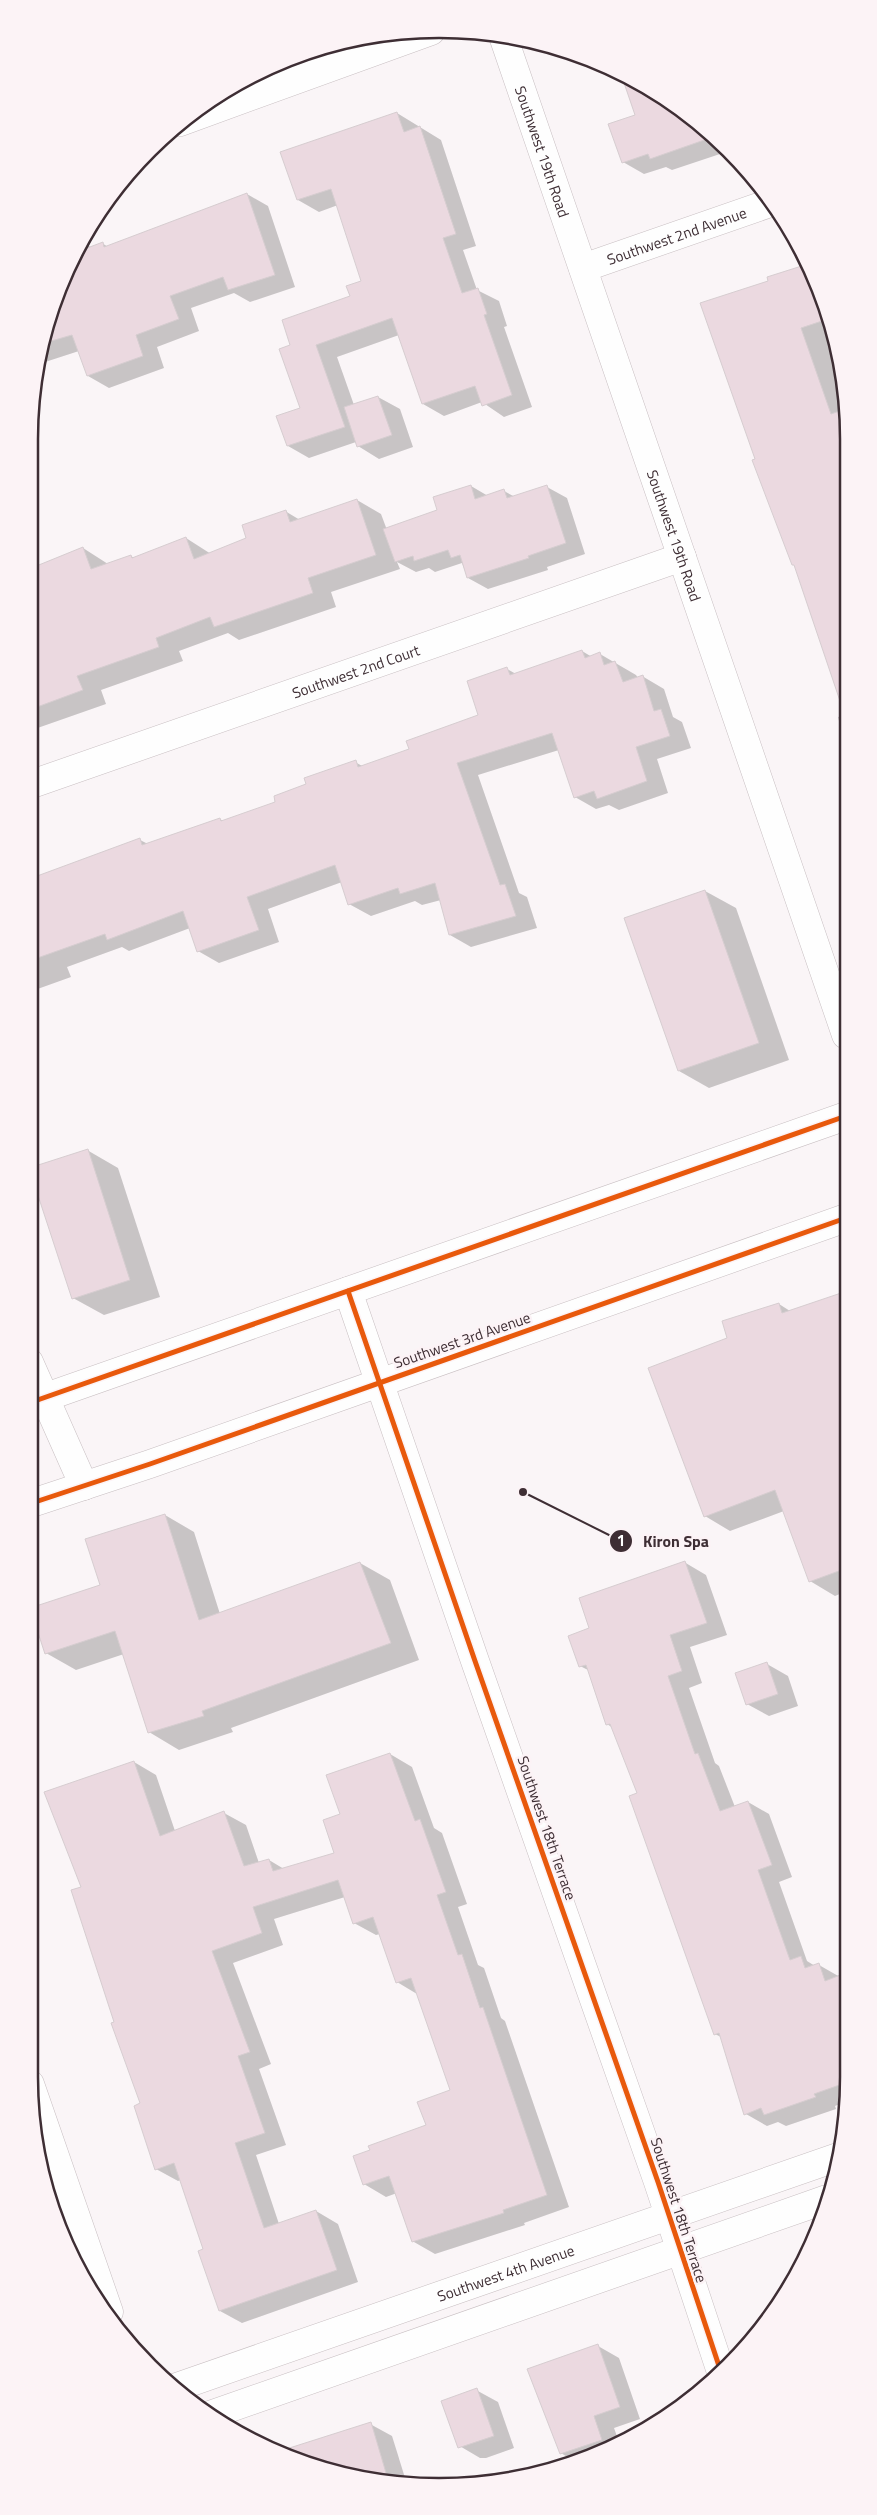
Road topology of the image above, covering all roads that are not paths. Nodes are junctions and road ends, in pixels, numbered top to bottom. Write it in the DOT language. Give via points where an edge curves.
graph roads {
  1 [pos="412,38"];
  2 [pos="507,43"];
  3 [pos="204,113"];
  4 [pos="764,205"];
  5 [pos="583,268"];
  6 [pos="682,557"];
  7 [pos="38,782"];
  8 [pos="840,1018"];
  9 [pos="840,1118"];
  10 [pos="840,1220"];
  11 [pos="348,1291"];
  12 [pos="380,1382"];
  13 [pos="38,1400"];
  14 [pos="38,1402"];
  15 [pos="84,1486"];
  16 [pos="38,1501"];
  17 [pos="39,2109"];
  18 [pos="831,2159"];
  19 [pos="819,2202"];
  20 [pos="668,2214"];
  21 [pos="680,2249"];
  22 [pos="104,2297"];
  23 [pos="718,2364"];
  24 [pos="182,2385"];
  25 [pos="219,2412"];
  1 -- 3 [label="street"];
  2 -- 5 [label="street, Southwest 19th Road"];
  4 -- 5 [label="street, Southwest 2nd Avenue"];
  5 -- 6 [label="street, Southwest 19th Road"];
  6 -- 7 [label="street, Southwest 2nd Court"];
  6 -- 8 [label="street, Southwest 19th Road"];
  9 -- 11 [label="street"];
  10 -- 12 [label="street, Southwest 3rd Avenue"];
  11 -- 12 [label="street, Southwest 18th Terrace"];
  11 -- 13 [label="street"];
  12 -- 15 [label="street, Southwest 3rd Avenue"];
  12 -- 20 [label="street, Southwest 18th Terrace"];
  14 -- 15 [label="street"];
  15 -- 16 [label="street, Southwest 3rd Avenue"];
  17 -- 22 [label="street"];
  18 -- 20 [label="street, Southwest 4th Avenue"];
  19 -- 21 [label="street"];
  20 -- 21 [label="street, Southwest 18th Terrace"];
  20 -- 24 [label="street, Southwest 4th Avenue"];
  21 -- 23 [label="street, Southwest 18th Terrace"];
  21 -- 25 [label="street"];
}
